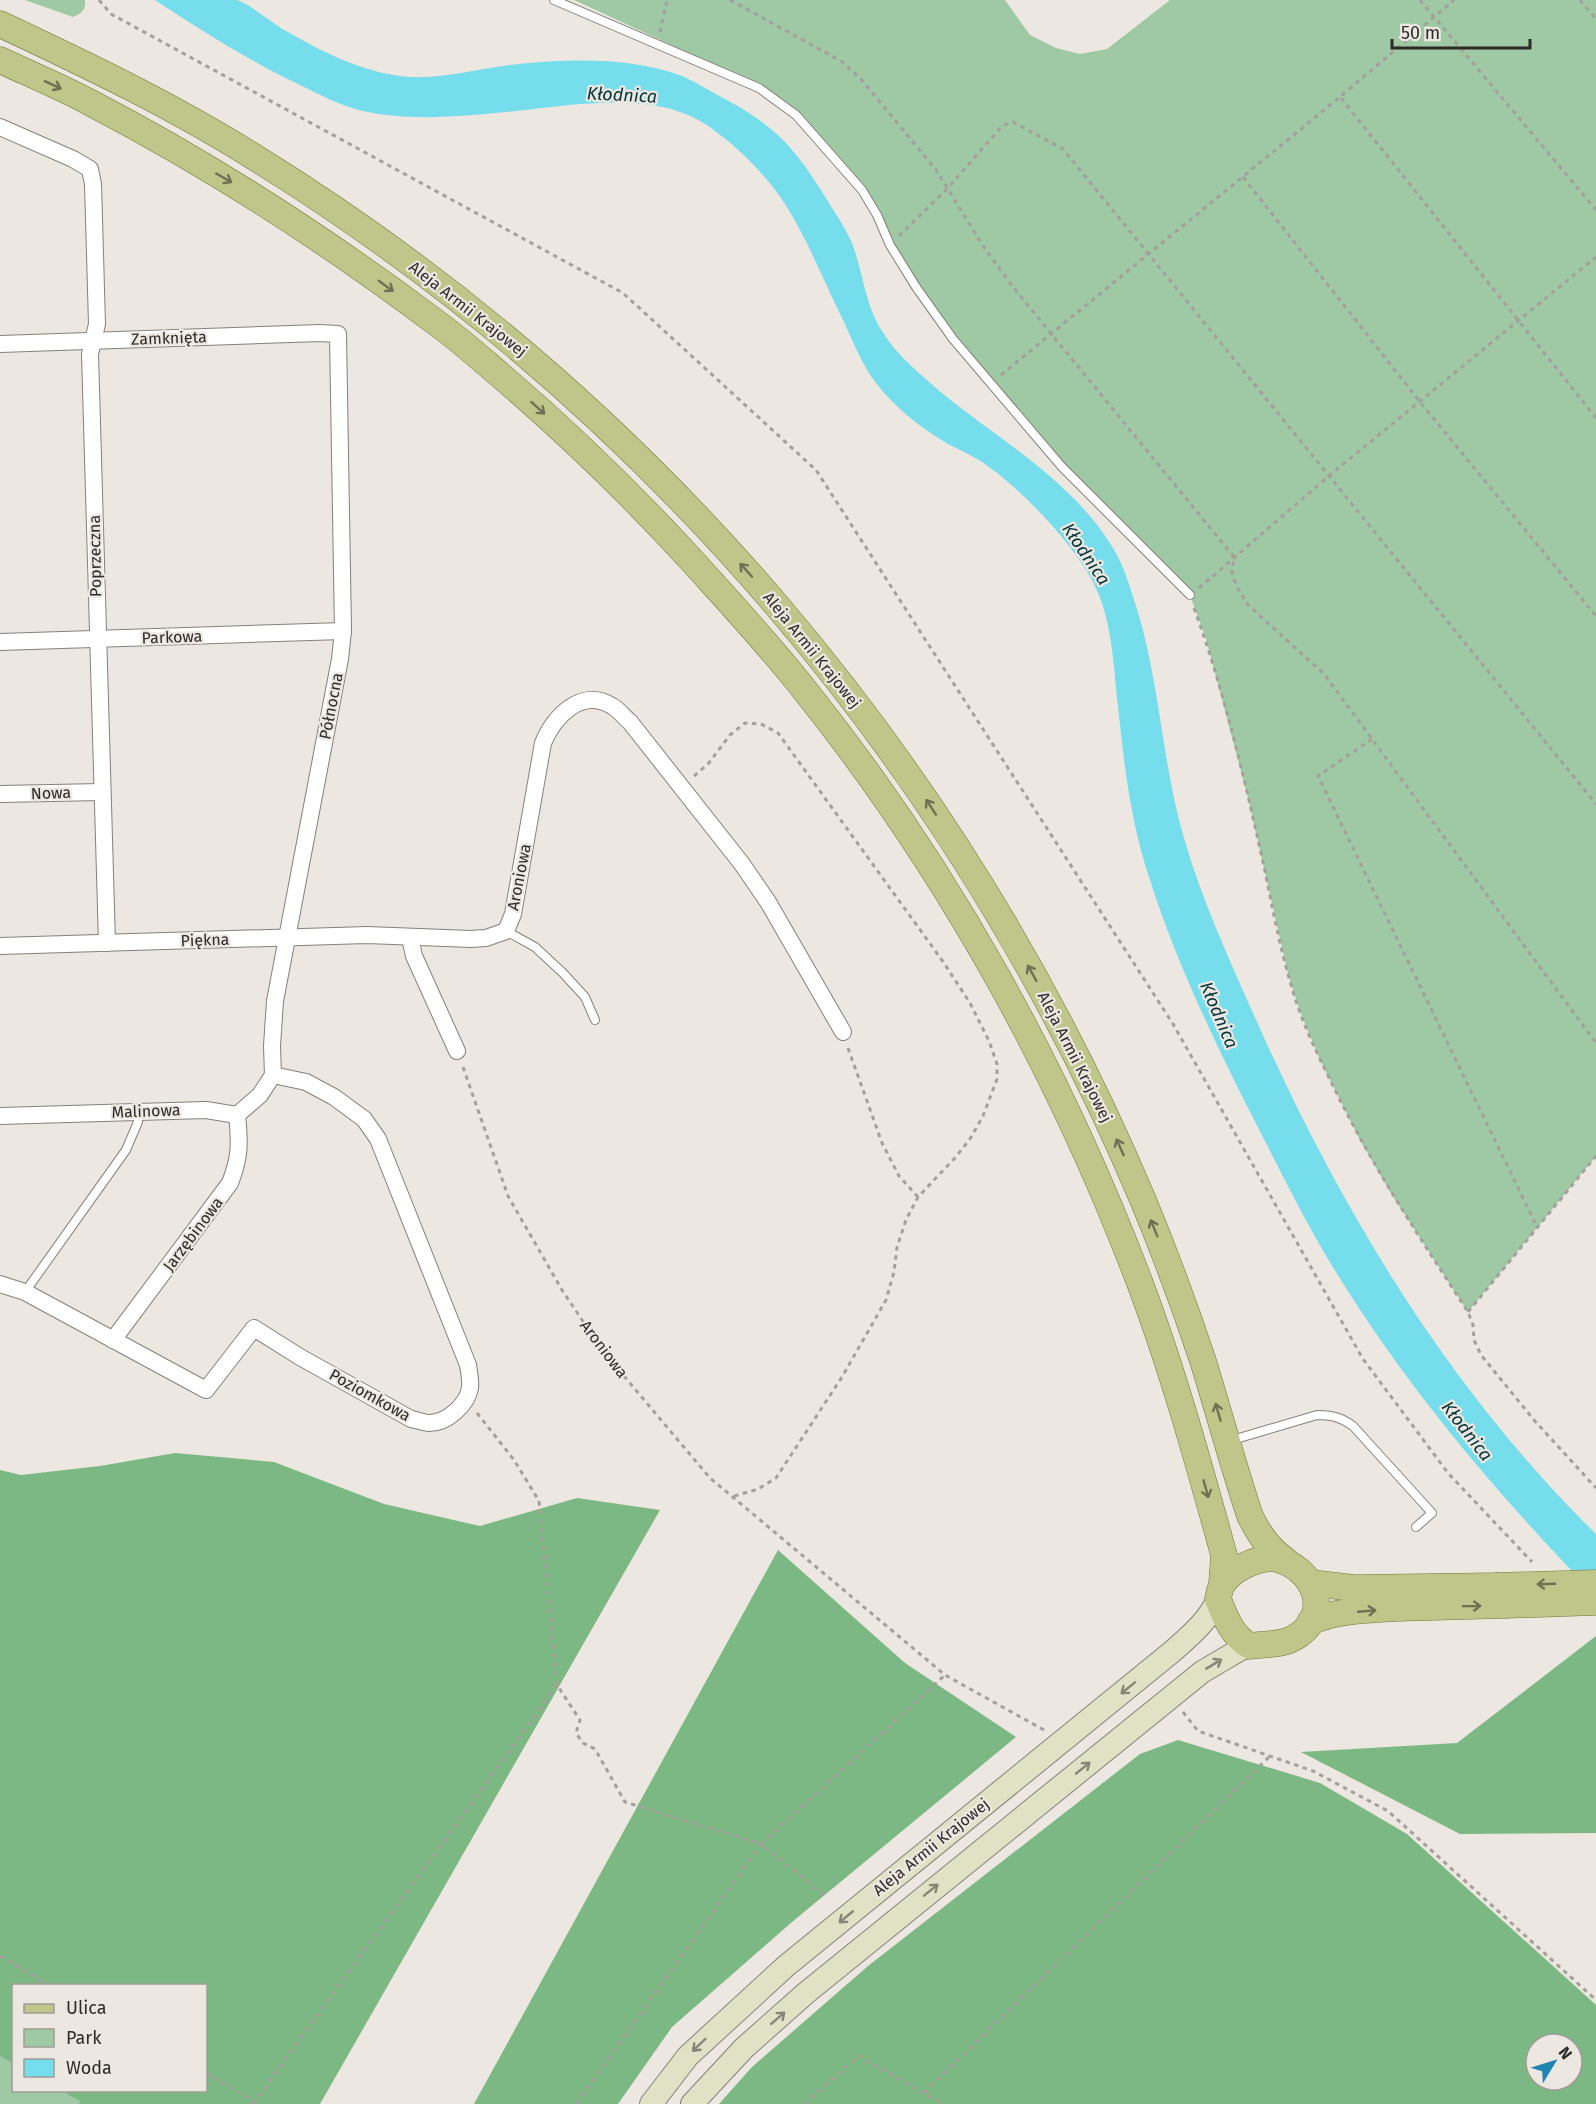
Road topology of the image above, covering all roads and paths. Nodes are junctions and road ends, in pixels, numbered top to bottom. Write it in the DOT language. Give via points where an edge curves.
graph roads {
  1 [pos="99,0"];
  2 [pos="554,0"];
  3 [pos="667,0"];
  4 [pos="730,0"];
  5 [pos="1420,0"];
  6 [pos="1454,0"];
  7 [pos="1580,0"];
  8 [pos="1433,16"];
  9 [pos="1596,19"];
  10 [pos="0,24"];
  11 [pos="657,45"];
  12 [pos="0,60"];
  13 [pos="1340,97"];
  14 [pos="0,127"];
  15 [pos="1243,177"];
  16 [pos="947,189"];
  17 [pos="1596,210"];
  18 [pos="890,245"];
  19 [pos="1149,254"];
  20 [pos="1596,257"];
  21 [pos="1518,321"];
  22 [pos="338,334"];
  23 [pos="1051,334"];
  24 [pos="94,340"];
  25 [pos="0,344"];
  26 [pos="990,383"];
  27 [pos="1420,402"];
  28 [pos="1596,417"];
  29 [pos="1330,476"];
  30 [pos="1234,557"];
  31 [pos="1190,595"];
  32 [pos="1596,616"];
  33 [pos="343,631"];
  34 [pos="97,639"];
  35 [pos="0,642"];
  36 [pos="1372,739"];
  37 [pos="682,786"];
  38 [pos="102,792"];
  39 [pos="0,795"];
  40 [pos="1596,804"];
  41 [pos="506,931"];
  42 [pos="288,936"];
  43 [pos="410,937"];
  44 [pos="107,943"];
  45 [pos="0,946"];
  46 [pos="595,1020"];
  47 [pos="843,1032"];
  48 [pos="1596,1043"];
  49 [pos="457,1051"];
  50 [pos="273,1075"];
  51 [pos="138,1112"];
  52 [pos="237,1115"];
  53 [pos="0,1116"];
  54 [pos="1596,1156"];
  55 [pos="918,1197"];
  56 [pos="1537,1227"];
  57 [pos="0,1284"];
  58 [pos="25,1292"];
  59 [pos="1468,1312"];
  60 [pos="113,1340"];
  61 [pos="464,1401"];
  62 [pos="1226,1442"];
  63 [pos="1596,1488"];
  64 [pos="731,1497"];
  65 [pos="1416,1527"];
  66 [pos="1285,1560"];
  67 [pos="1539,1569"];
  68 [pos="1311,1583"];
  69 [pos="1596,1583"];
  70 [pos="1220,1592"];
  71 [pos="1501,1596"];
  72 [pos="1596,1602"];
  73 [pos="1310,1622"];
  74 [pos="1250,1646"];
  75 [pos="945,1675"];
  76 [pos="557,1684"];
  77 [pos="1198,1731"];
  78 [pos="1063,1741"];
  79 [pos="1269,1757"];
  80 [pos="761,1844"];
  81 [pos="824,1895"];
  82 [pos="0,1956"];
  83 [pos="48,1984"];
  84 [pos="1596,2000"];
  85 [pos="207,2074"];
  86 [pos="924,2093"];
  87 [pos="256,2103"];
  88 [pos="576,2104"];
  89 [pos="651,2104"];
  90 [pos="692,2104"];
  91 [pos="804,2104"];
  92 [pos="943,2104"];
  1 -- 67 [label="path" via="111,14 623,292 816,470 1173,1024 1363,1359 1448,1473"];
  2 -- 11 [label="lane"];
  3 -- 11 [label="path"];
  4 -- 16 [label="path" via="840,61 861,79 936,170"];
  5 -- 8 [label="path"];
  6 -- 8 [label="path"];
  7 -- 9 [label="path"];
  8 -- 13 [label="path"];
  8 -- 17 [label="path"];
  62 -- 10 [label="main road, Aleja Armii Krajowej, one-way" via="1172,1273 1139,1190 1074,1051 990,897 912,778 779,606 681,499 543,369 461,300 380,240 250,154 102,72"];
  11 -- 18 [label="lane" via="759,88 796,115 862,190"];
  12 -- 70 [label="main road, Aleja Armii Krajowej, one-way" via="90,102 231,182 442,327 528,399 656,521 809,694 922,852 1010,999 1080,1141 1158,1333 1224,1555"];
  13 -- 15 [label="path"];
  13 -- 21 [label="path"];
  14 -- 24 [label="street, Poprzeczna" via="90,169 97,324"];
  15 -- 19 [label="path"];
  15 -- 27 [label="path"];
  16 -- 18 [label="path"];
  16 -- 19 [label="path" via="993,134 1013,122 1063,149"];
  16 -- 23 [label="path" via="983,246"];
  18 -- 26 [label="lane" via="916,288"];
  19 -- 23 [label="path"];
  19 -- 29 [label="path"];
  20 -- 21 [label="path"];
  21 -- 27 [label="path"];
  21 -- 28 [label="path"];
  22 -- 24 [label="street, Zamknięta"];
  22 -- 33 [label="street, Północna"];
  23 -- 26 [label="path"];
  23 -- 30 [label="path"];
  24 -- 25 [label="street, Zamknięta"];
  24 -- 34 [label="street, Poprzeczna" via="90,354"];
  26 -- 31 [label="lane" via="1062,467"];
  27 -- 29 [label="path"];
  27 -- 32 [label="path"];
  29 -- 30 [label="path"];
  29 -- 40 [label="path"];
  30 -- 31 [label="path"];
  30 -- 36 [label="path" via="1232,574 1248,605 1324,674"];
  31 -- 59 [label="path" via="1206,639 1248,798 1299,1009 1360,1140"];
  33 -- 34 [label="street, Parkowa"];
  33 -- 42 [label="street, Północna"];
  34 -- 35 [label="street, Parkowa"];
  34 -- 38 [label="street, Poprzeczna"];
  36 -- 48 [label="path"];
  36 -- 56 [label="path" via="1318,776"];
  37 -- 41 [label="street, Aroniowa" via="630,722 612,706 587,701 559,715 543,744 513,914"];
  37 -- 47 [label="street, Aroniowa" via="768,902"];
  37 -- 55 [label="path" via="746,723 761,724 778,734 970,1003 989,1041 997,1064 997,1079 970,1139"];
  38 -- 39 [label="street, Nowa"];
  38 -- 44 [label="street, Poprzeczna"];
  41 -- 43 [label="street, Aroniowa" via="471,939"];
  41 -- 46 [label="lane" via="535,947 563,973 585,997"];
  42 -- 43 [label="street, Piękna"];
  42 -- 44 [label="street, Piękna"];
  42 -- 50 [label="street, Północna" via="275,1001"];
  43 -- 49 [label="street" via="414,956"];
  44 -- 45 [label="street, Piękna"];
  47 -- 55 [label="path" via="882,1143 899,1176"];
  49 -- 64 [label="path, Aroniowa" via="507,1196 562,1290 602,1350 710,1478"];
  50 -- 52 [label="street" via="260,1095"];
  50 -- 61 [label="street" via="306,1082 334,1097 364,1119 378,1139 468,1365 470,1388"];
  51 -- 52 [label="street, Malinowa" via="206,1110"];
  51 -- 53 [label="street, Malinowa"];
  51 -- 58 [label="lane" via="138,1122 126,1149"];
  52 -- 60 [label="street, Jarzębinowa" via="240,1144 230,1184"];
  54 -- 56 [label="path"];
  55 -- 64 [label="path" via="897,1247 886,1300 842,1377 776,1478 758,1489"];
  56 -- 59 [label="path"];
  57 -- 58 [label="street, Poziomkowa"];
  58 -- 60 [label="street, Poziomkowa"];
  59 -- 63 [label="path" via="1480,1356"];
  60 -- 61 [label="street, Poziomkowa" via="206,1390 254,1328 411,1419 428,1424 438,1422 456,1412"];
  61 -- 76 [label="path" via="514,1460 539,1501"];
  62 -- 65 [label="lane" via="1317,1415 1346,1420 1432,1513"];
  62 -- 66 [label="main road, Aleja Armii Krajowej" via="1250,1516 1268,1547"];
  64 -- 75 [label="path, Aroniowa"];
  66 -- 68 [label="main road" via="1303,1571"];
  66 -- 70 [label="main road" via="1266,1558 1252,1562 1239,1569"];
  68 -- 71 [label="main road"];
  68 -- 73 [label="main road" via="1316,1597"];
  69 -- 71 [label="main road, one-way, bridge"];
  70 -- 74 [label="main road" via="1230,1628"];
  70 -- 78 [label="main road, Aleja Armii Krajowej, one-way" via="1196,1631"];
  71 -- 72 [label="main road, bridge"];
  73 -- 71 [label="main road, one-way" via="1330,1615 1440,1606"];
  73 -- 74 [label="main road" via="1290,1640"];
  90 -- 74 [label="main road, Aleja Armii Krajowej, one-way" via="744,2048 886,1927 1202,1671"];
  75 -- 78 [label="path, Aroniowa"];
  75 -- 80 [label="path"];
  76 -- 80 [label="path" via="580,1720 576,1733 583,1743 595,1749 625,1802"];
  76 -- 87 [label="path"];
  77 -- 79 [label="path"];
  78 -- 89 [label="main road, Aleja Armii Krajowej, one-way" via="786,1966 688,2056"];
  79 -- 84 [label="path" via="1313,1771 1388,1811"];
  79 -- 86 [label="path"];
  80 -- 81 [label="path"];
  80 -- 88 [label="path"];
  82 -- 83 [label="path"];
  85 -- 87 [label="path"];
  86 -- 91 [label="path" via="859,2056"];
  86 -- 92 [label="path"];
}
